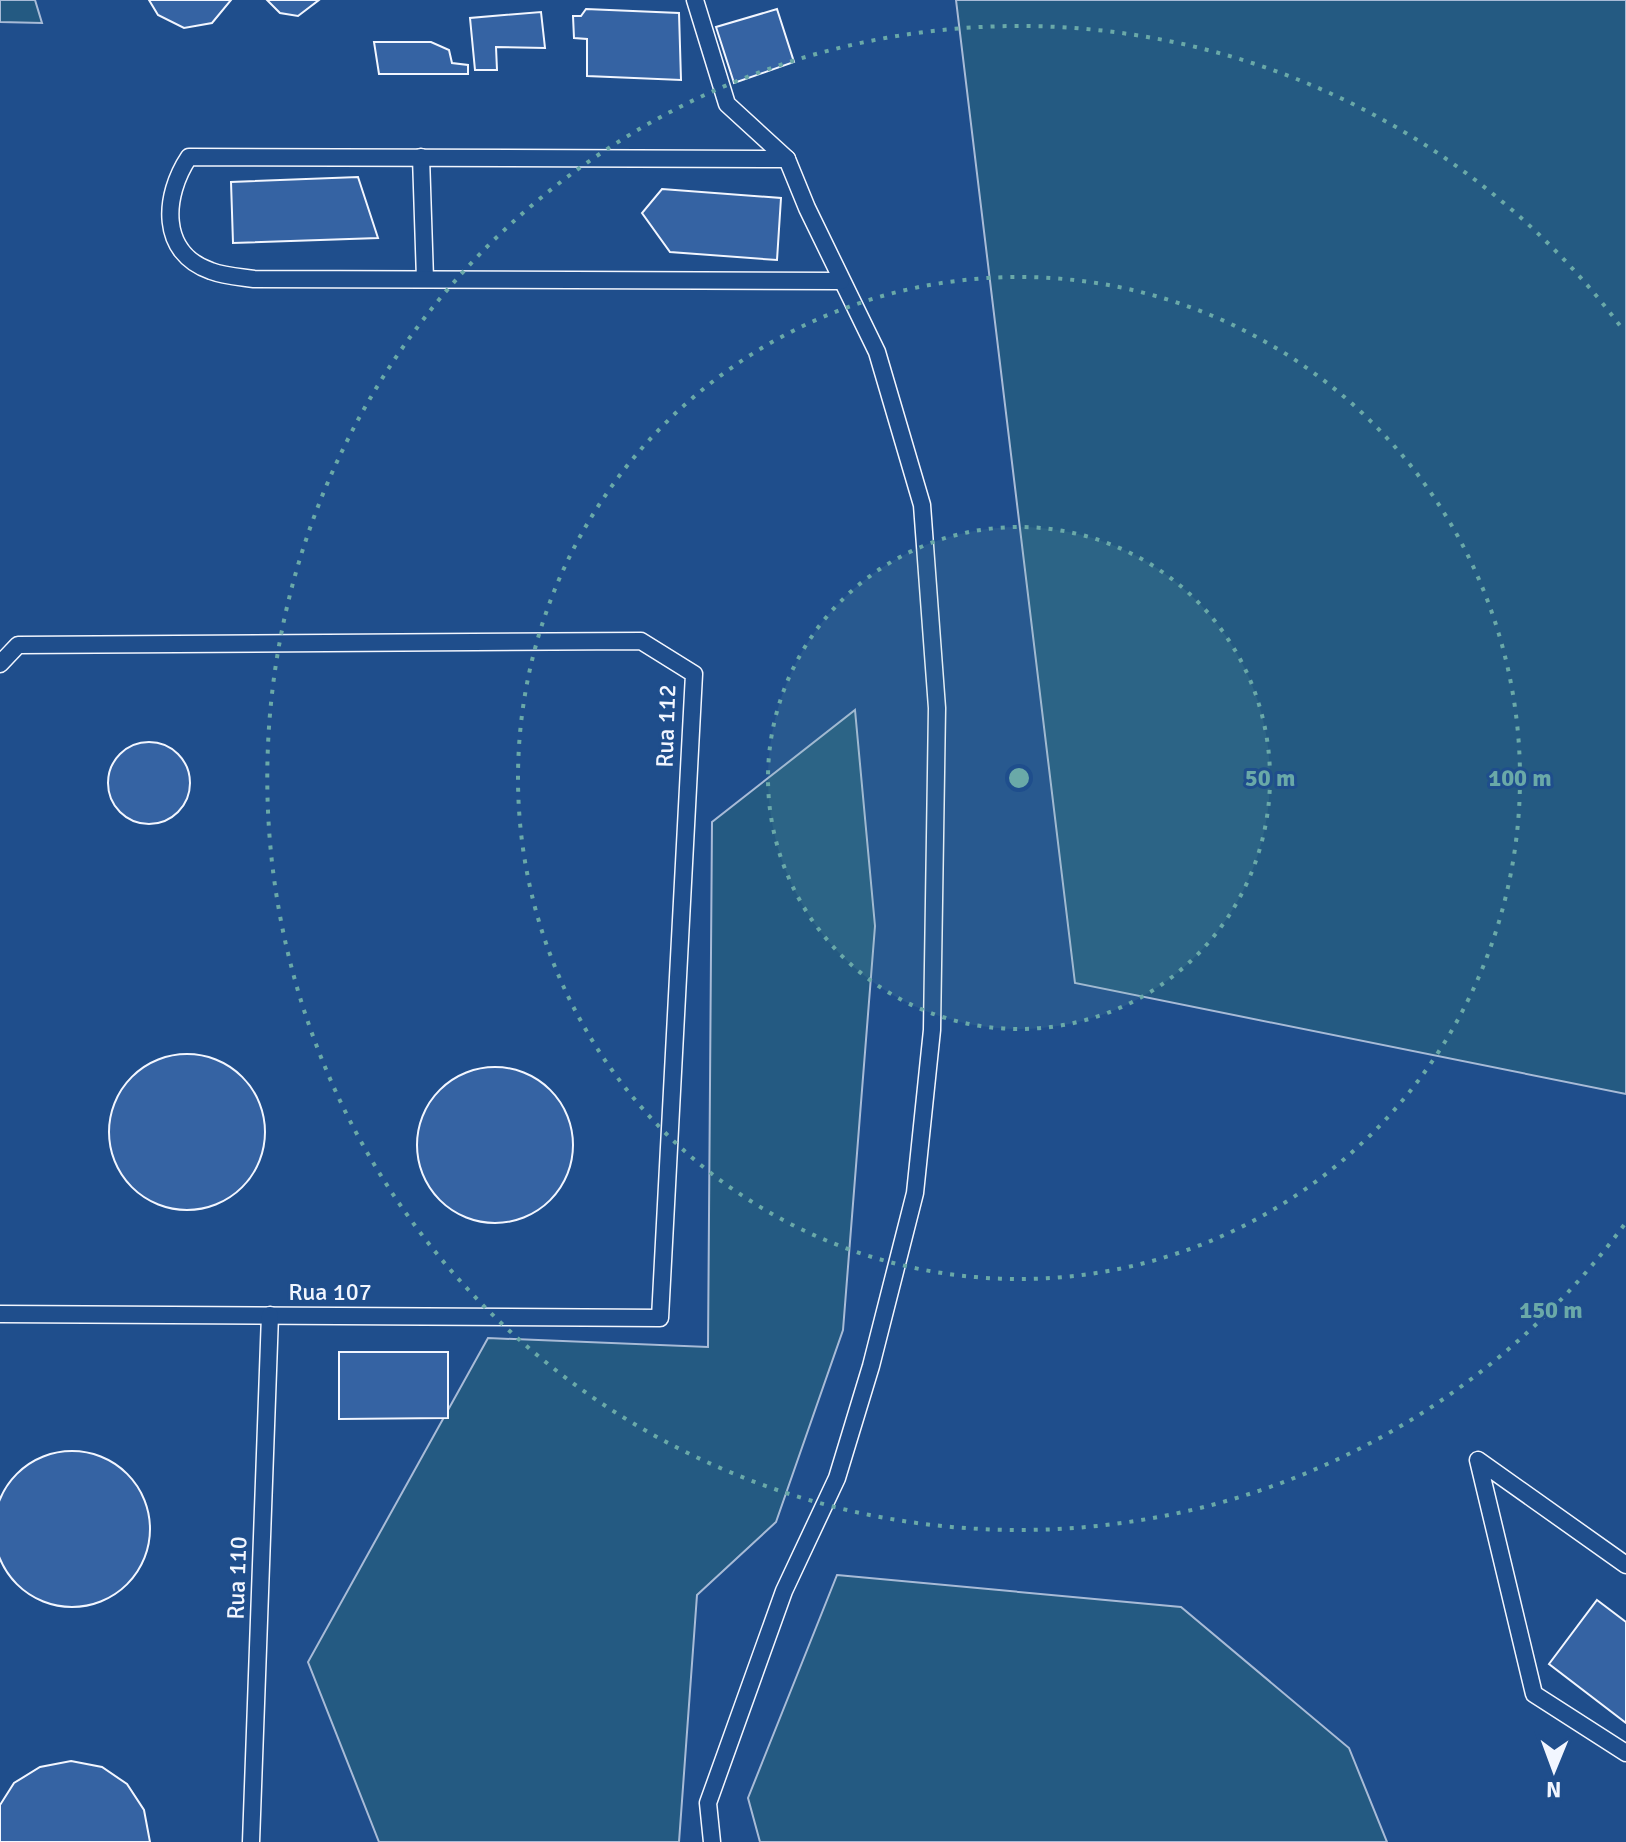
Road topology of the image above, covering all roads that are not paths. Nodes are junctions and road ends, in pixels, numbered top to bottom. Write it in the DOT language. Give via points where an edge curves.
graph roads {
  1 [pos="695,0"];
  2 [pos="421,157"];
  3 [pos="787,159"];
  4 [pos="425,279"];
  5 [pos="841,281"];
  6 [pos="0,664"];
  7 [pos="0,1314"];
  8 [pos="270,1315"];
  9 [pos="660,1318"];
  10 [pos="1626,1565"];
  11 [pos="1626,1753"];
  12 [pos="251,1842"];
  13 [pos="712,1842"];
  1 -- 3 [label="lane" via="727,104"];
  2 -- 3 [label="lane"];
  2 -- 4 [label="lane"];
  2 -- 4 [label="lane" via="189,157 177,176 168,221 181,253 210,271 254,279"];
  3 -- 5 [label="lane"];
  4 -- 5 [label="lane"];
  5 -- 13 [label="lane" via="877,352 922,505 937,708 932,1030 915,1193 871,1366 837,1478 784,1591 708,1803"];
  6 -- 9 [label="lane, Rua 112" via="18,645 641,641 694,674"];
  7 -- 8 [label="lane, Rua 107"];
  8 -- 9 [label="lane, Rua 107"];
  8 -- 12 [label="lane, Rua 110"];
  10 -- 11 [label="lane" via="1478,1460 1534,1694"];
}
